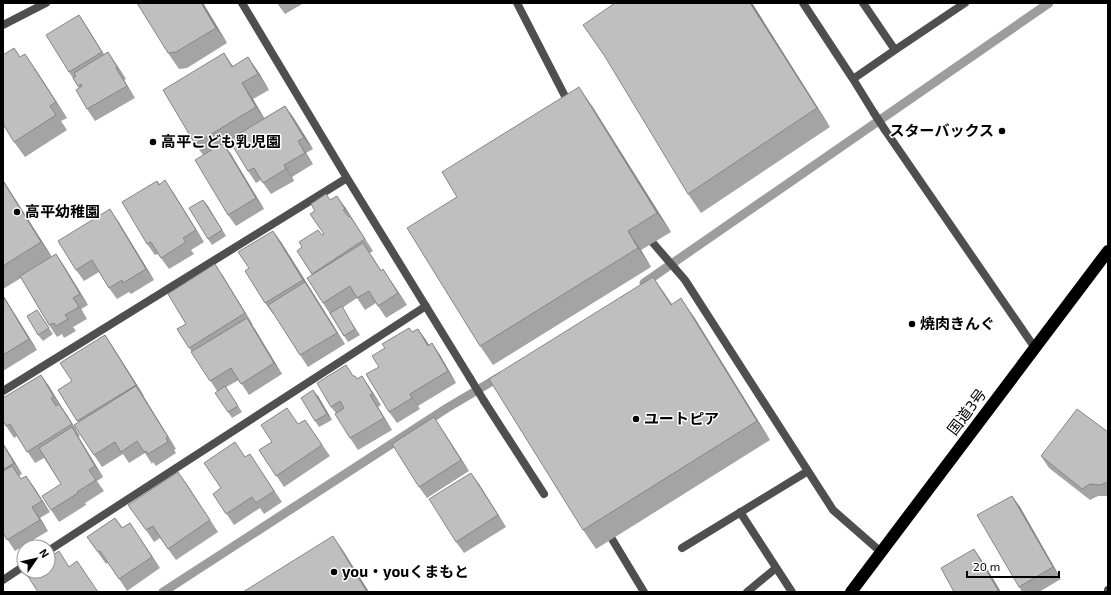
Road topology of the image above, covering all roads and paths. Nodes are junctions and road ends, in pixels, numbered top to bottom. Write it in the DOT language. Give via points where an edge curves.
graph roads {
  1 [pos="46,3"];
  2 [pos="242,3"];
  3 [pos="517,3"];
  4 [pos="803,3"];
  5 [pos="863,3"];
  6 [pos="965,3"];
  7 [pos="3,24"];
  8 [pos="895,50"];
  9 [pos="853,79"];
  10 [pos="572,109"];
  11 [pos="347,178"];
  12 [pos="645,229"];
  13 [pos="1108,251"];
  14 [pos="426,306"];
  15 [pos="1035,348"];
  16 [pos="3,391"];
  17 [pos="808,470"];
  18 [pos="544,494"];
  19 [pos="740,512"];
  20 [pos="612,539"];
  21 [pos="56,546"];
  22 [pos="682,548"];
  23 [pos="881,552"];
  24 [pos="776,568"];
  25 [pos="16,571"];
  26 [pos="3,580"];
  27 [pos="644,592"];
  28 [pos="747,592"];
  29 [pos="792,592"];
  30 [pos="851,592"];
  1 -- 7 [label="street"];
  2 -- 11 [label="street"];
  3 -- 10 [label="street"];
  4 -- 9 [label="street"];
  5 -- 8 [label="street"];
  6 -- 8 [label="street"];
  8 -- 9 [label="street"];
  9 -- 15 [label="street" via="885,130"];
  11 -- 14 [label="street"];
  11 -- 16 [label="street"];
  12 -- 17 [label="street" via="653,243 685,280"];
  13 -- 15 [label="highway, 国道3号"];
  14 -- 18 [label="street"];
  14 -- 21 [label="street"];
  15 -- 23 [label="highway, 国道3号"];
  17 -- 19 [label="street"];
  17 -- 23 [label="street" via="833,510"];
  19 -- 22 [label="street"];
  19 -- 24 [label="street"];
  20 -- 27 [label="street"];
  23 -- 30 [label="highway, 国道3号"];
  24 -- 28 [label="street"];
  24 -- 29 [label="street"];
  25 -- 26 [label="street"];
}
